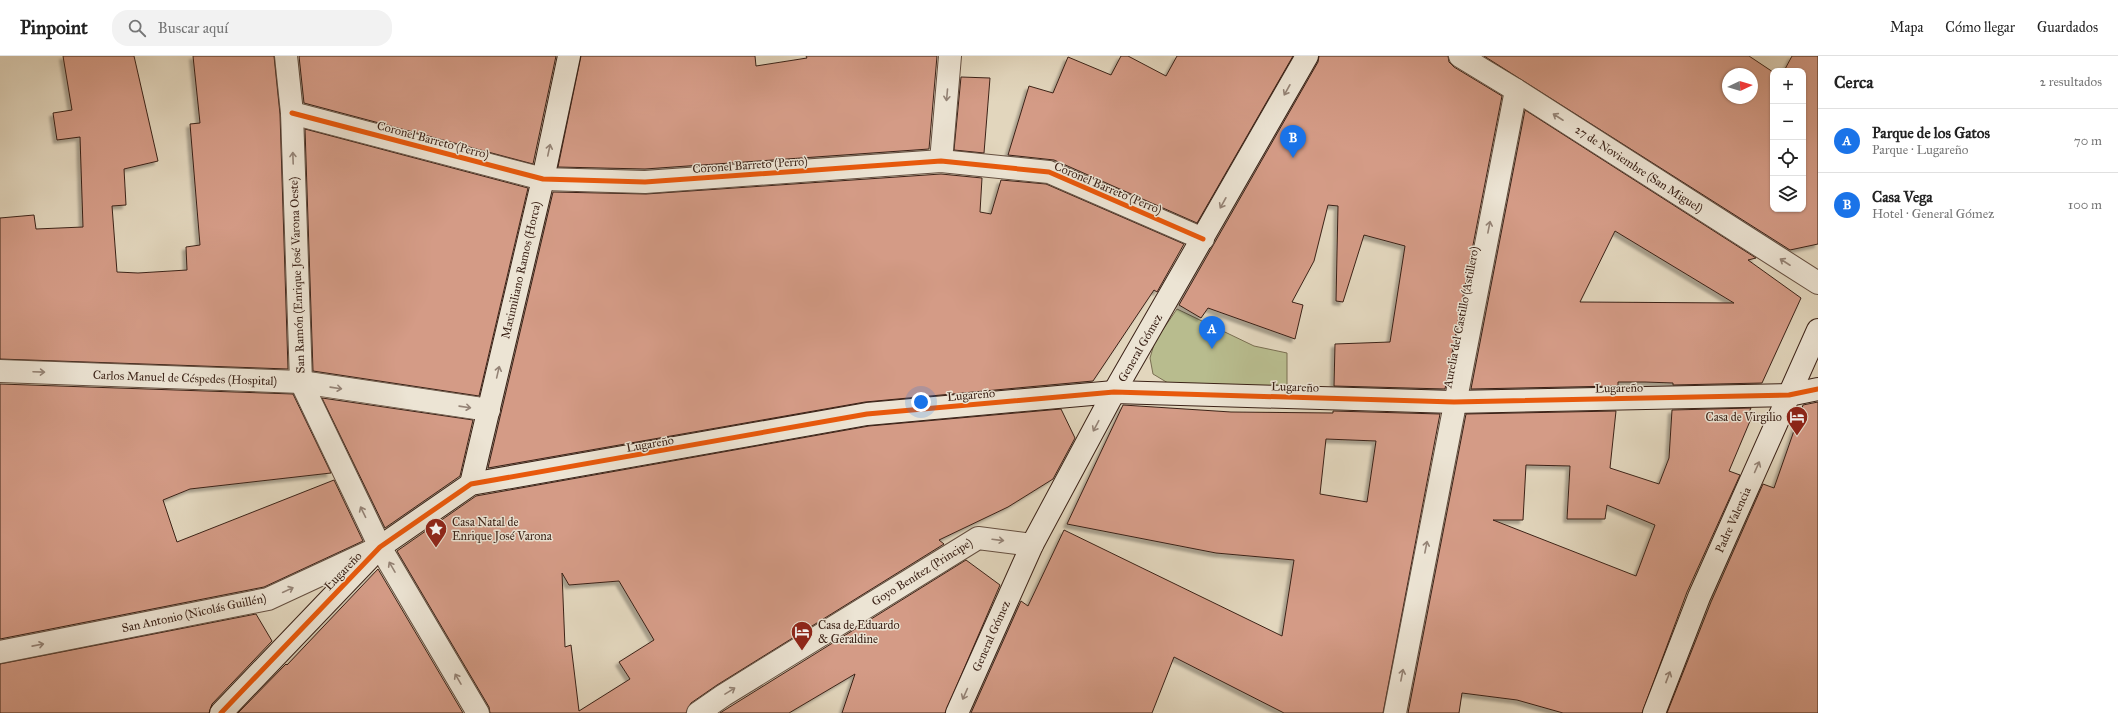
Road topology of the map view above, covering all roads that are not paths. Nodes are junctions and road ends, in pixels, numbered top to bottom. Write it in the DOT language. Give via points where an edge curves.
graph roads {
  1 [pos="286,56"];
  2 [pos="569,56"];
  3 [pos="950,56"];
  4 [pos="1306,56"];
  5 [pos="1460,56"];
  6 [pos="1516,90"];
  7 [pos="292,113"];
  8 [pos="941,161"];
  9 [pos="543,179"];
  10 [pos="1203,239"];
  11 [pos="1818,283"];
  12 [pos="1818,330"];
  13 [pos="1136,354"];
  14 [pos="0,371"];
  15 [pos="301,382"];
  16 [pos="1818,389"];
  17 [pos="1114,392"];
  18 [pos="1157,393"];
  19 [pos="1789,395"];
  20 [pos="1454,402"];
  21 [pos="489,410"];
  22 [pos="472,484"];
  23 [pos="1032,545"];
  24 [pos="380,547"];
  25 [pos="0,652"];
  26 [pos="220,713"];
  27 [pos="478,713"];
  28 [pos="698,713"];
  29 [pos="957,713"];
  30 [pos="1395,713"];
  31 [pos="1654,713"];
  1 -- 7 [label="street, San Ramón (Enrique José Varona Oeste)"];
  9 -- 2 [label="street, Maximiliano Ramos (Horca), one-way"];
  3 -- 8 [label="street, one-way"];
  4 -- 10 [label="street, General Gómez, one-way"];
  5 -- 6 [label="street, 27 de Noviembre (San Miguel)"];
  11 -- 6 [label="street, 27 de Noviembre (San Miguel), one-way"];
  20 -- 6 [label="street, Aurelia del Castillo (Astillero), one-way"];
  7 -- 9 [label="street, Coronel Barreto (Perro)"];
  15 -- 7 [label="street, San Ramón (Enrique José Varona Oeste), one-way"];
  8 -- 9 [label="street, Coronel Barreto (Perro)" via="645,182"];
  8 -- 10 [label="street, Coronel Barreto (Perro)" via="1049,172"];
  21 -- 9 [label="street, Maximiliano Ramos (Horca), one-way"];
  10 -- 13 [label="street, General Gómez"];
  12 -- 19 [label="street, Padre Valencia"];
  13 -- 17 [label="street, General Gómez"];
  13 -- 18 [label="street" via="1137,372"];
  14 -- 15 [label="street, Carlos Manuel de Céspedes (Hospital), one-way"];
  15 -- 21 [label="street, Carlos Manuel de Céspedes (Hospital), one-way"];
  24 -- 15 [label="street, San Ramón (Enrique José Varona Oeste), one-way"];
  16 -- 19 [label="street, Lugareño"];
  17 -- 18 [label="street, Lugareño"];
  17 -- 22 [label="street, Lugareño" via="867,414"];
  17 -- 23 [label="street, General Gómez, one-way"];
  18 -- 20 [label="street, Lugareño"];
  19 -- 20 [label="street, Lugareño"];
  31 -- 19 [label="street, Padre Valencia, one-way" via="1699,598"];
  30 -- 20 [label="street, Aurelia del Castillo (Astillero), one-way"];
  21 -- 22 [label="street, Maximiliano Ramos (Horca)"];
  22 -- 24 [label="street, Lugareño"];
  28 -- 23 [label="street, Goyo Benítez (Principe), one-way" via="978,538"];
  23 -- 29 [label="street, General Gómez, one-way"];
  25 -- 24 [label="street, San Antonio (Nicolás Guillén), one-way" via="268,599"];
  24 -- 26 [label="street, Lugareño"];
  27 -- 24 [label="street, San Ramón (Enrique José Varona Oeste), one-way"];
}
